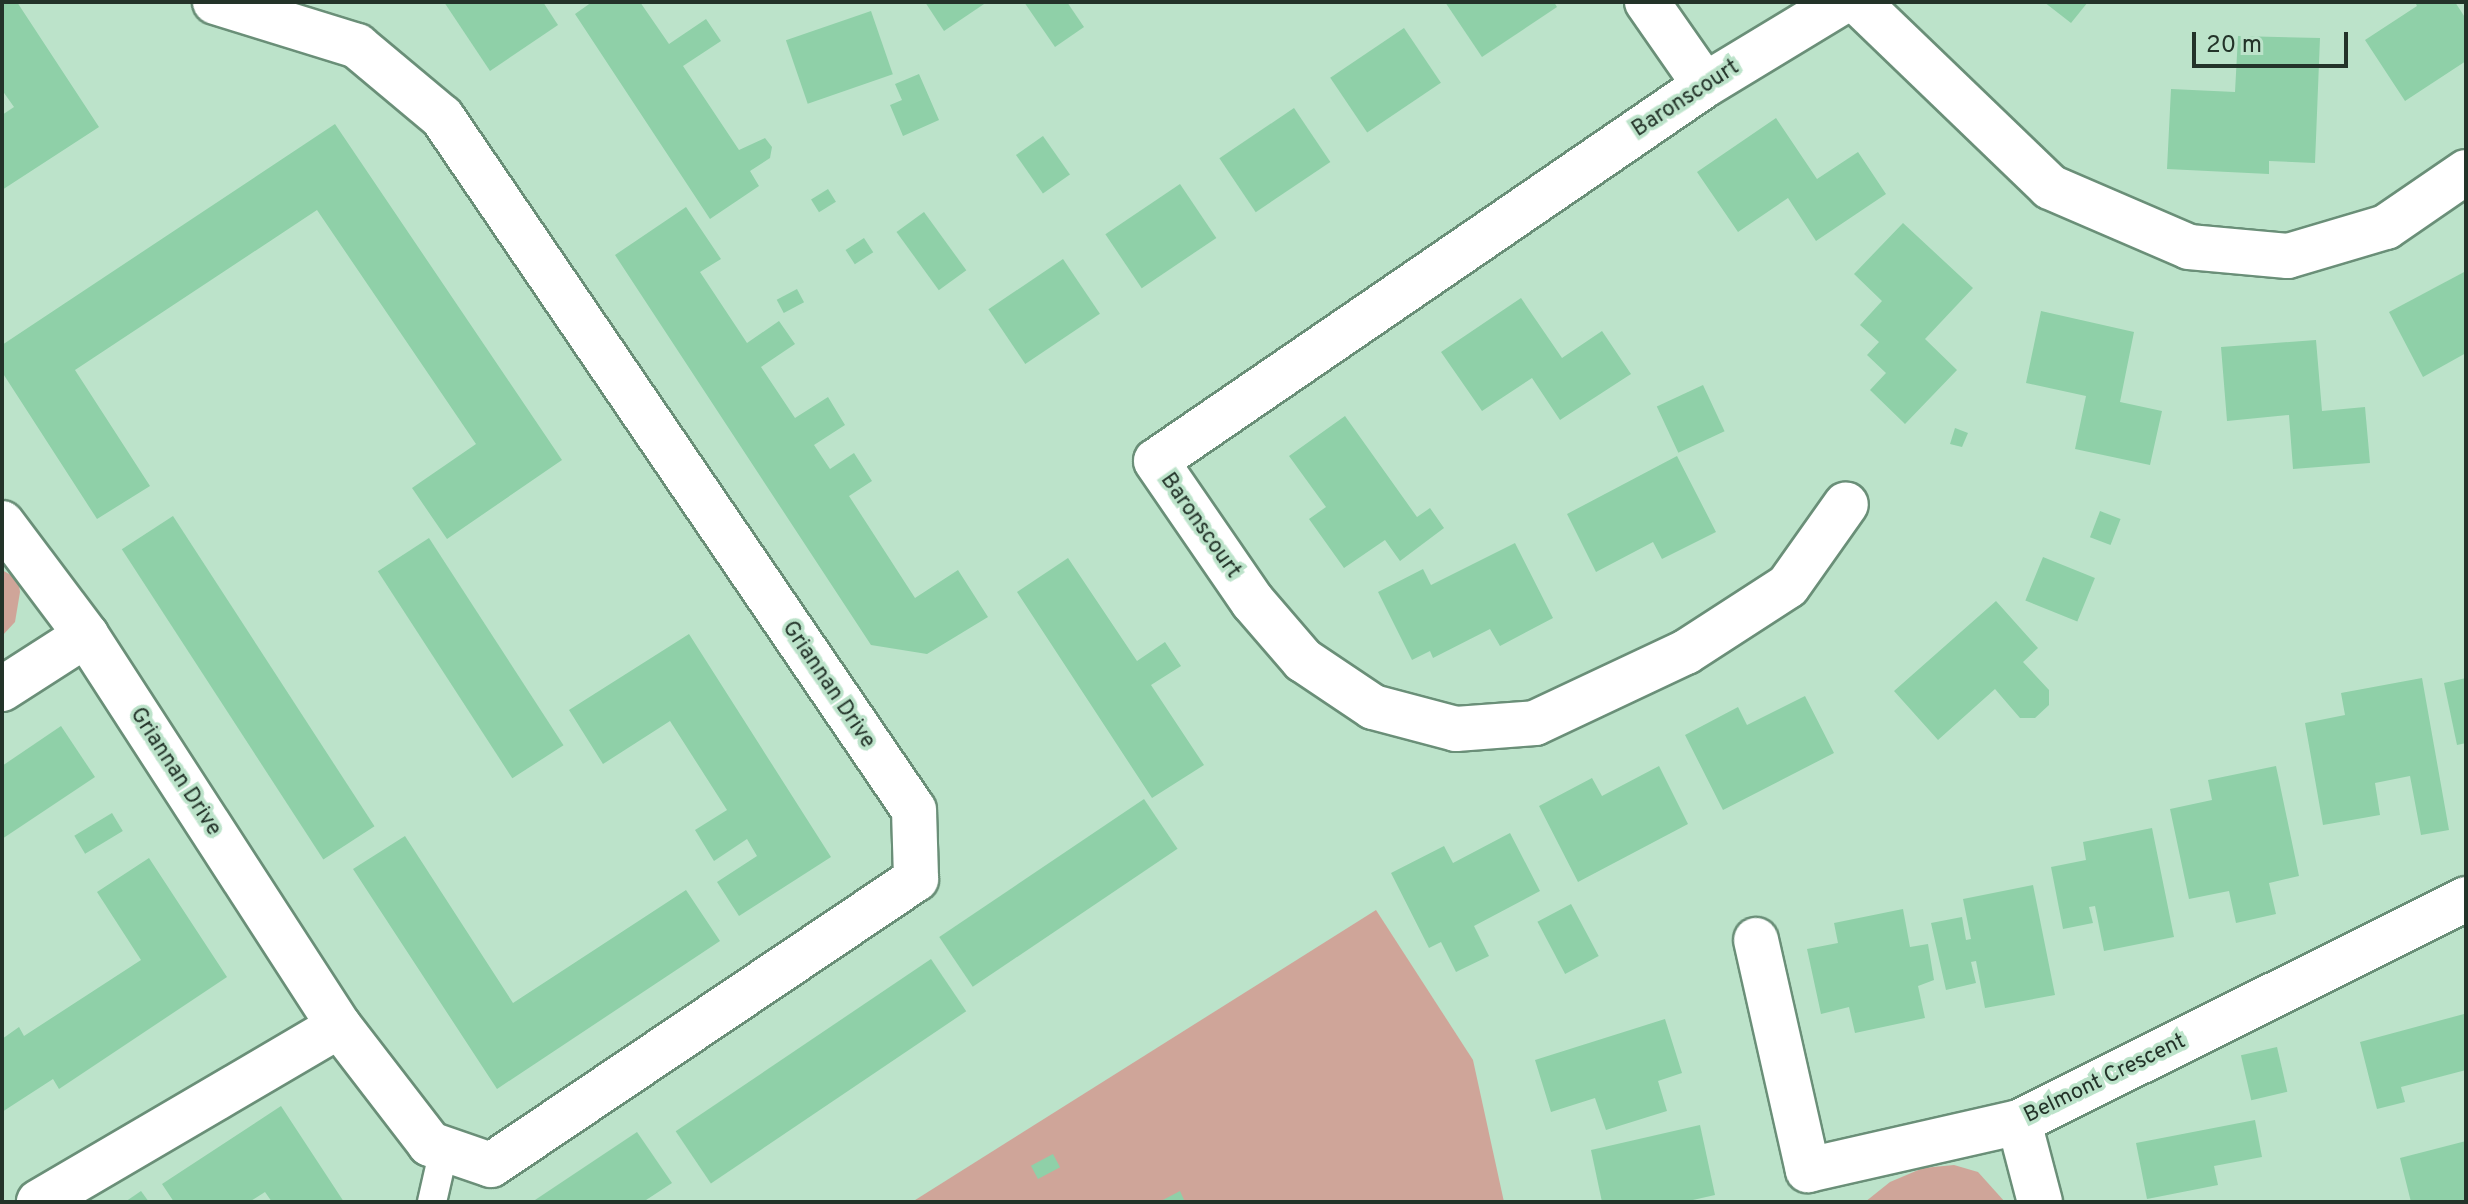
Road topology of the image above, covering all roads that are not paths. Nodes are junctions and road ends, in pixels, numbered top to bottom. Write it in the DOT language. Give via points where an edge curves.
graph roads {
  1 [pos="215,2"];
  2 [pos="1647,2"];
  3 [pos="1842,2"];
  4 [pos="1858,2"];
  5 [pos="1705,85"];
  6 [pos="2466,172"];
  7 [pos="1846,504"];
  8 [pos="2,523"];
  9 [pos="86,635"];
  10 [pos="2,689"];
  11 [pos="2466,899"];
  12 [pos="1756,940"];
  13 [pos="339,1026"];
  14 [pos="2019,1122"];
  15 [pos="444,1149"];
  16 [pos="1812,1186"];
  17 [pos="39,1202"];
  18 [pos="432,1202"];
  19 [pos="2040,1202"];
  1 -- 15 [label="street, Griannan Drive" via="357,46 442,117 914,810 916,879 491,1165"];
  2 -- 5 [label="street"];
  3 -- 5 [label="street, Baronscourt"];
  4 -- 6 [label="street" via="2050,187 2189,247 2288,256 2386,227"];
  5 -- 7 [label="street, Baronscourt" via="1156,461 1253,602 1303,660 1373,707 1456,729 1535,723 1686,652 1788,586"];
  8 -- 9 [label="street, Griannan Drive"];
  9 -- 10 [label="street"];
  9 -- 13 [label="street, Griannan Drive"];
  11 -- 14 [label="street, Belmont Crescent"];
  12 -- 16 [label="street, Belmont Crescent"];
  13 -- 15 [label="street, Griannan Drive" via="430,1144"];
  13 -- 17 [label="street"];
  14 -- 16 [label="street, Belmont Crescent"];
  14 -- 19 [label="street"];
  15 -- 18 [label="lane"];
}
